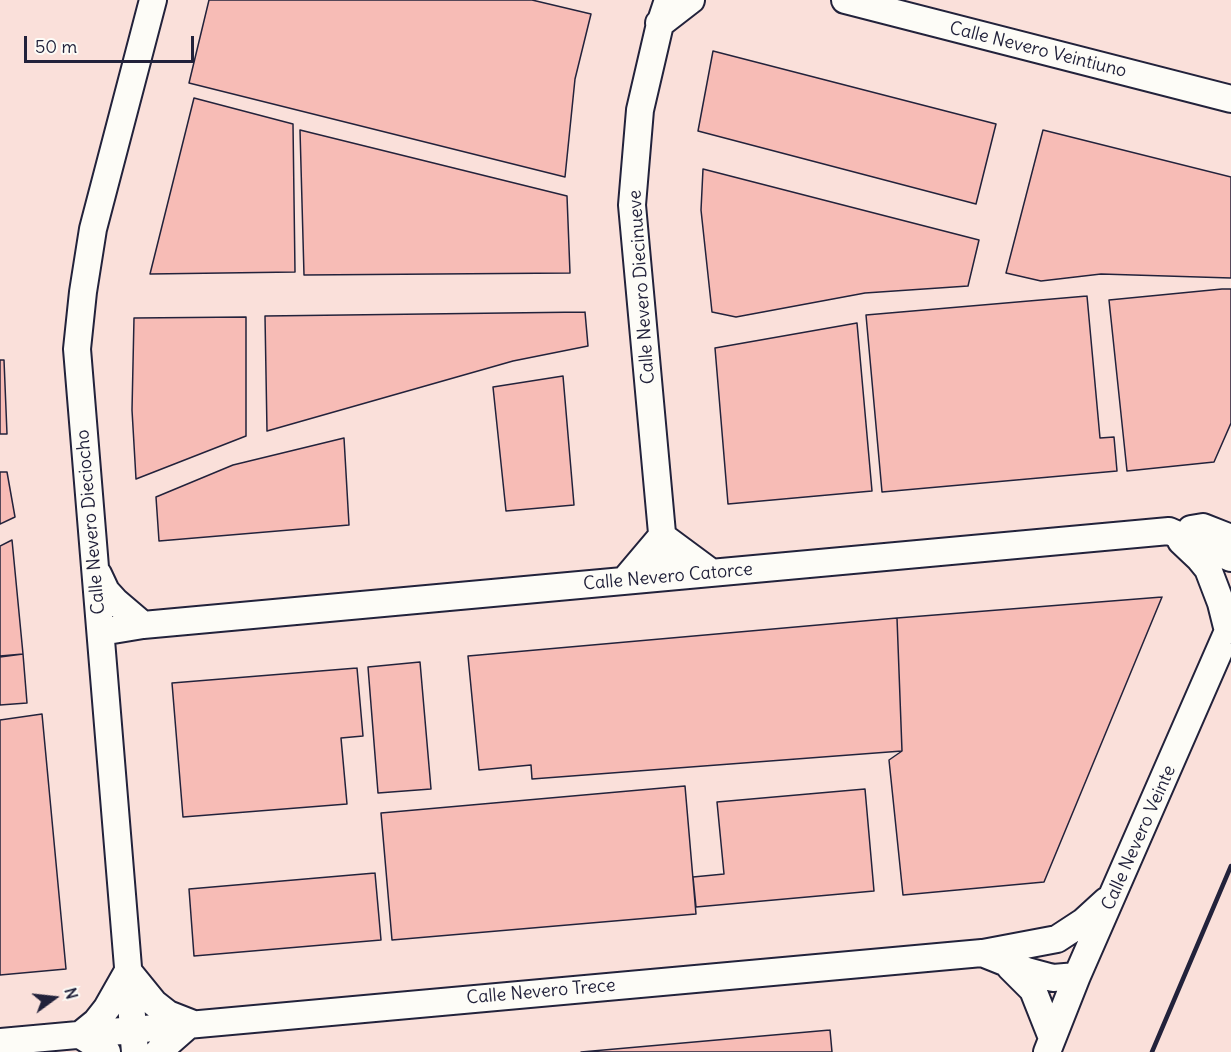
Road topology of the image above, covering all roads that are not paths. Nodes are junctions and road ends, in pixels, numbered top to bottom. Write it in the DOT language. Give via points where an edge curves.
graph roads {
  1 [pos="153,0"];
  2 [pos="650,0"];
  3 [pos="668,0"];
  4 [pos="691,0"];
  5 [pos="845,0"];
  6 [pos="660,24"];
  7 [pos="1231,99"];
  8 [pos="1231,519"];
  9 [pos="1203,527"];
  10 [pos="1170,531"];
  11 [pos="662,536"];
  12 [pos="1231,538"];
  13 [pos="1231,558"];
  14 [pos="95,566"];
  15 [pos="712,573"];
  16 [pos="666,578"];
  17 [pos="624,581"];
  18 [pos="143,625"];
  19 [pos="100,627"];
  20 [pos="1230,627"];
  21 [pos="104,681"];
  22 [pos="1115,893"];
  23 [pos="1013,954"];
  24 [pos="128,971"];
  25 [pos="1077,976"];
  26 [pos="191,1023"];
  27 [pos="80,1035"];
  28 [pos="134,1041"];
  29 [pos="0,1042"];
  30 [pos="1049,1045"];
  31 [pos="107,1052"];
  32 [pos="158,1052"];
  1 -- 14 [label="street, Calle Nevero Dieciocho" via="93,230 77,350"];
  2 -- 6 [label="street"];
  3 -- 6 [label="street, Calle Nevero Diecinueve"];
  4 -- 6 [label="street"];
  5 -- 7 [label="street, Calle Nevero Veintiuno"];
  6 -- 11 [label="street, Calle Nevero Diecinueve" via="640,110 632,205"];
  8 -- 9 [label="street"];
  9 -- 10 [label="street"];
  9 -- 12 [label="street"];
  10 -- 13 [label="street, Calle Nevero Catorce"];
  10 -- 15 [label="street, Calle Nevero Catorce"];
  10 -- 20 [label="street" via="1208,569"];
  11 -- 15 [label="street"];
  11 -- 16 [label="street, Calle Nevero Diecinueve"];
  11 -- 17 [label="street"];
  14 -- 18 [label="street" via="106,591"];
  14 -- 19 [label="street, Calle Nevero Dieciocho"];
  15 -- 16 [label="street, Calle Nevero Catorce"];
  16 -- 17 [label="street, Calle Nevero Catorce"];
  17 -- 18 [label="street, Calle Nevero Catorce"];
  18 -- 19 [label="street, Calle Nevero Catorce"];
  18 -- 21 [label="street" via="126,643"];
  19 -- 21 [label="street, Calle Nevero Dieciocho"];
  20 -- 22 [label="street, Calle Nevero Veinte"];
  21 -- 24 [label="street, Calle Nevero Dieciocho"];
  22 -- 23 [label="street, Calle Nevero Trece" via="1057,939"];
  22 -- 25 [label="street, Calle Nevero Veinte"];
  23 -- 25 [label="street" via="1062,965"];
  23 -- 26 [label="street, Calle Nevero Trece" via="982,953"];
  23 -- 30 [label="street" via="1033,990"];
  24 -- 26 [label="street" via="154,1003 168,1014"];
  24 -- 27 [label="street" via="108,1008"];
  24 -- 28 [label="street, Calle Nevero Dieciocho"];
  25 -- 30 [label="street, Calle Nevero Veinte"];
  26 -- 28 [label="street, Calle Nevero Trece"];
  26 -- 32 [label="street"];
  27 -- 28 [label="street, Calle Nevero Trece"];
  27 -- 29 [label="street, Calle Nevero Trece"];
  27 -- 31 [label="street"];
}
